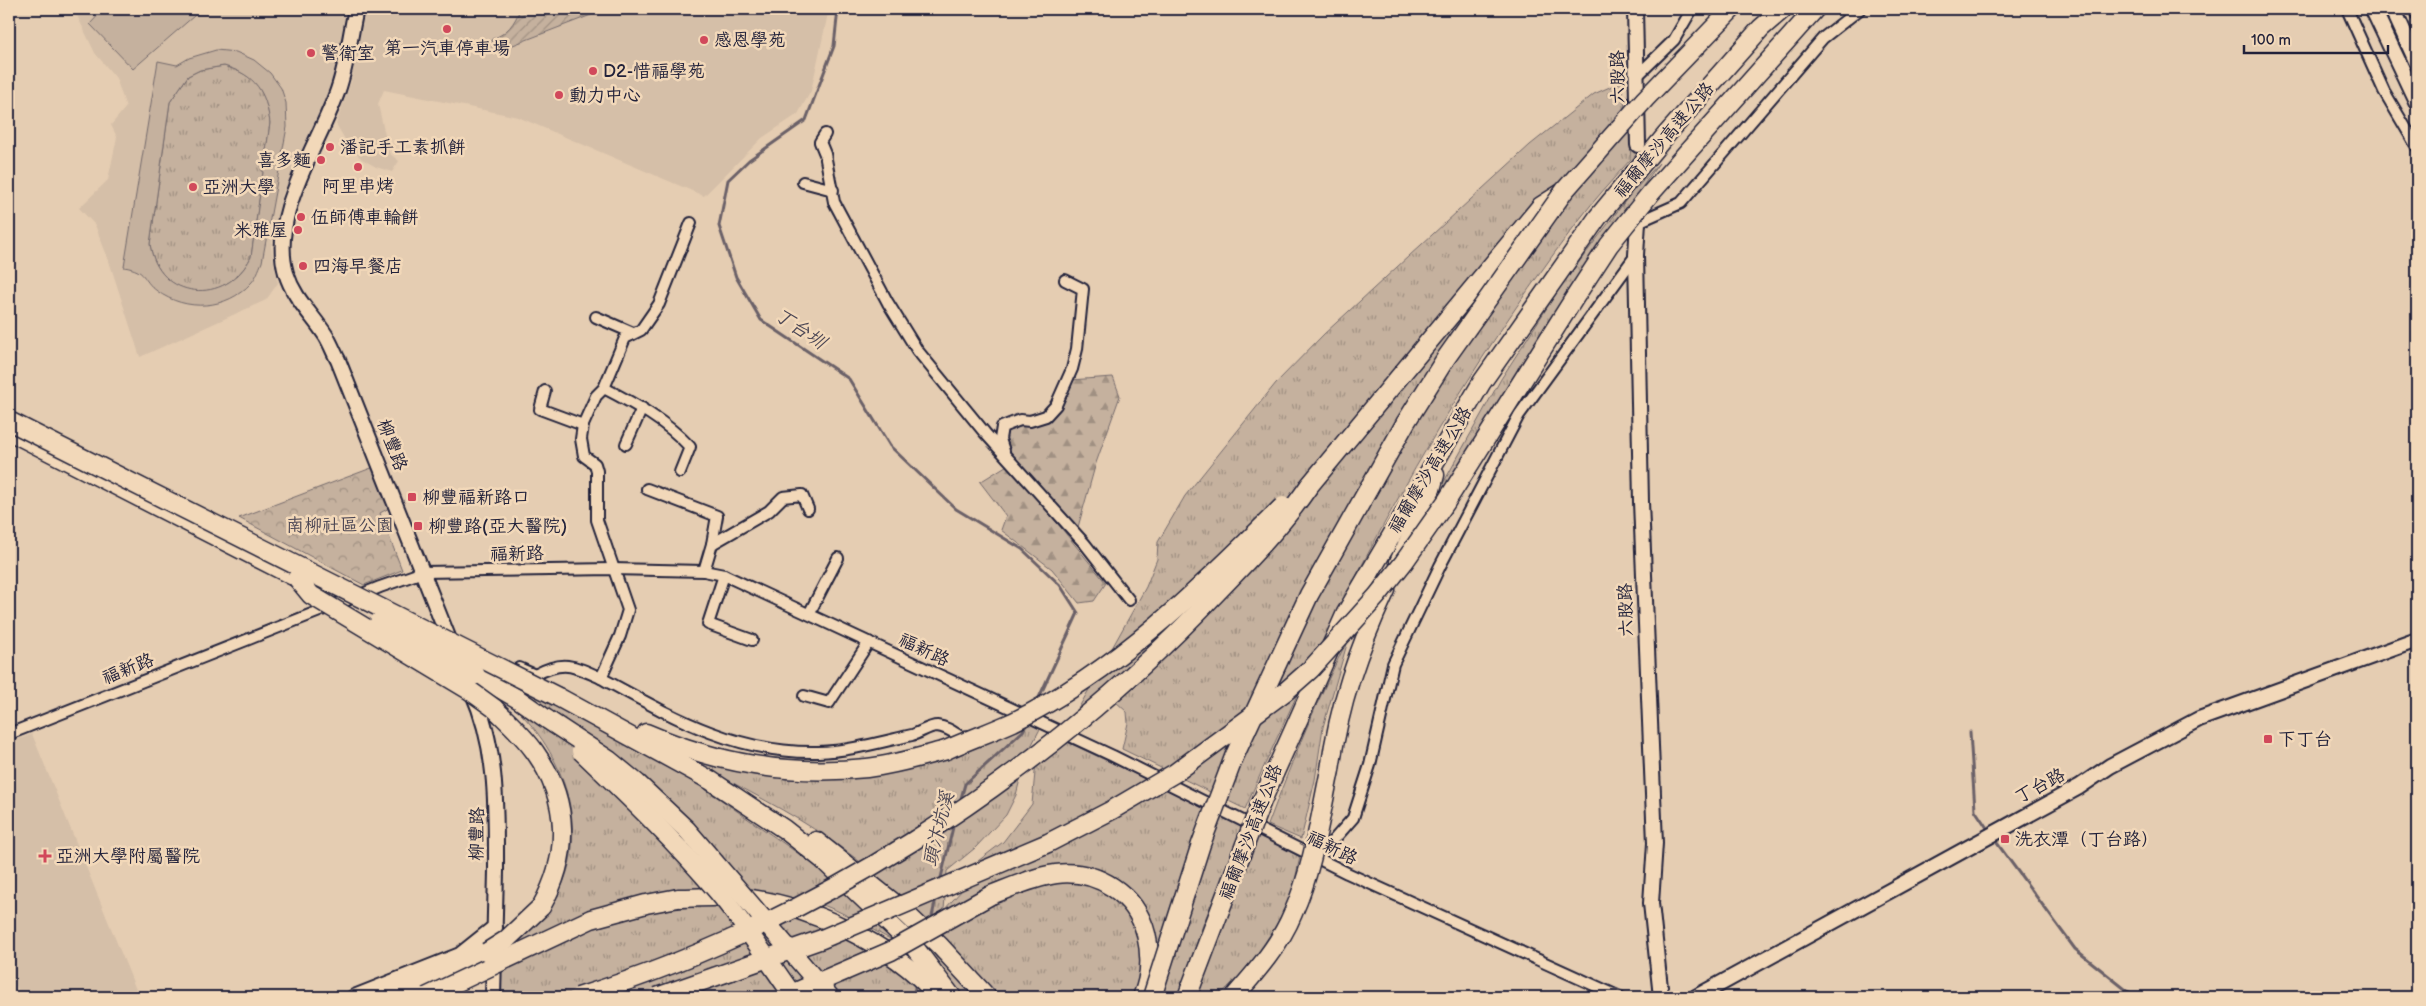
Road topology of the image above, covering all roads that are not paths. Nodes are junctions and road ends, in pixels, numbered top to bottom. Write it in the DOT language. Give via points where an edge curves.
graph roads {
  1 [pos="356,9"];
  2 [pos="1635,9"];
  3 [pos="1692,9"];
  4 [pos="1732,9"];
  5 [pos="1783,9"];
  6 [pos="1815,9"];
  7 [pos="1860,9"];
  8 [pos="2348,9"];
  9 [pos="2373,9"];
  10 [pos="2393,9"];
  11 [pos="2414,9"];
  12 [pos="2417,15"];
  13 [pos="2417,62"];
  14 [pos="1637,76"];
  15 [pos="2417,102"];
  16 [pos="825,134"];
  17 [pos="1638,145"];
  18 [pos="2417,147"];
  19 [pos="803,182"];
  20 [pos="832,190"];
  21 [pos="1565,190"];
  22 [pos="691,222"];
  23 [pos="1638,222"];
  24 [pos="1636,255"];
  25 [pos="1065,280"];
  26 [pos="596,317"];
  27 [pos="633,333"];
  28 [pos="604,388"];
  29 [pos="545,391"];
  30 [pos="642,408"];
  31 [pos="9,421"];
  32 [pos="583,424"];
  33 [pos="9,431"];
  34 [pos="626,444"];
  35 [pos="1444,446"];
  36 [pos="1004,453"];
  37 [pos="680,472"];
  38 [pos="1310,486"];
  39 [pos="647,489"];
  40 [pos="808,509"];
  41 [pos="712,544"];
  42 [pos="838,558"];
  43 [pos="612,569"];
  44 [pos="704,571"];
  45 [pos="423,572"];
  46 [pos="724,575"];
  47 [pos="297,578"];
  48 [pos="1128,600"];
  49 [pos="809,614"];
  50 [pos="448,636"];
  51 [pos="752,640"];
  52 [pos="2417,640"];
  53 [pos="869,642"];
  54 [pos="601,678"];
  55 [pos="804,696"];
  56 [pos="558,697"];
  57 [pos="1025,716"];
  58 [pos="548,720"];
  59 [pos="9,734"];
  60 [pos="710,780"];
  61 [pos="1317,858"];
  62 [pos="495,927"];
  63 [pos="354,997"];
  64 [pos="394,997"];
  65 [pos="426,997"];
  66 [pos="493,997"];
  67 [pos="578,997"];
  68 [pos="657,997"];
  69 [pos="784,997"];
  70 [pos="794,997"];
  71 [pos="830,997"];
  72 [pos="939,997"];
  73 [pos="952,997"];
  74 [pos="987,997"];
  75 [pos="1142,997"];
  76 [pos="1152,997"];
  77 [pos="1187,997"];
  78 [pos="1234,997"];
  79 [pos="1620,997"];
  80 [pos="1661,997"];
  81 [pos="1696,997"];
  1 -- 45 [label="street, 柳豐路" via="338,90 293,194 282,235 282,257 291,288 327,337 338,360"];
  2 -- 14 [label="street, 六股路"];
  3 -- 14 [label="street" via="1674,40"];
  4 -- 21 [label="highway, 福爾摩沙高速公路, bridge" via="1645,99"];
  5 -- 35 [label="highway, 福爾摩沙高速公路" via="1754,35 1598,217 1482,382"];
  6 -- 68 [label="highway, bridge" via="1650,194 1580,290 1418,543 1377,596 1311,669 1286,691 1175,773 1048,843 822,939"];
  7 -- 23 [label="street" via="1823,38 1681,203"];
  8 -- 18 [label="street" via="2384,91"];
  9 -- 15 [label="main road"];
  10 -- 13 [label="main road"];
  11 -- 12 [label="street"];
  14 -- 17 [label="street, 六股路"];
  16 -- 20 [label="street" via="820,142"];
  19 -- 20 [label="street"];
  20 -- 36 [label="street" via="834,202 917,350"];
  21 -- 38 [label="highway, bridge" via="1541,206"];
  21 -- 76 [label="highway, 福爾摩沙高速公路, bridge" via="1446,358 1406,422 1309,595 1234,757 1201,844"];
  22 -- 27 [label="street" via="659,304 641,330"];
  23 -- 24 [label="street, 六股路"];
  24 -- 61 [label="street" via="1519,415 1393,664 1370,765 1353,818"];
  24 -- 80 [label="street, 六股路" via="1641,502 1655,843 1651,903"];
  25 -- 36 [label="street" via="1083,289 1072,369 1056,405 1046,416 1002,427 1000,439"];
  26 -- 27 [label="street"];
  27 -- 28 [label="street" via="625,338"];
  28 -- 30 [label="street"];
  28 -- 32 [label="street" via="596,396"];
  29 -- 32 [label="street" via="540,409"];
  30 -- 34 [label="street"];
  30 -- 37 [label="street" via="690,446"];
  31 -- 56 [label="highway, bridge"];
  32 -- 43 [label="street" via="582,448 584,456 595,464 597,471 598,520"];
  33 -- 47 [label="highway"];
  35 -- 77 [label="highway, 福爾摩沙高速公路, bridge" via="1346,613 1261,803"];
  35 -- 78 [label="highway, bridge" via="1428,500 1362,640 1336,726 1330,770 1307,872 1293,914 1275,946"];
  36 -- 48 [label="street" via="1085,544"];
  38 -- 56 [label="highway, bridge" via="1290,499 1207,581 1123,652 1013,722 946,750 868,768 774,769 725,761 677,746"];
  38 -- 67 [label="highway, bridge" via="1286,520 1164,647 1073,728 1006,779 886,858 826,892 661,968"];
  39 -- 41 [label="street" via="716,516"];
  40 -- 41 [label="street" via="802,495 783,497 769,511"];
  41 -- 44 [label="street"];
  42 -- 49 [label="street"];
  43 -- 44 [label="street, 福新路"];
  43 -- 45 [label="street, 福新路"];
  43 -- 54 [label="street" via="628,610"];
  44 -- 46 [label="street, 福新路"];
  45 -- 50 [label="street, 柳豐路"];
  45 -- 59 [label="street, 福新路"];
  46 -- 49 [label="street, 福新路"];
  46 -- 51 [label="street" via="708,624"];
  47 -- 58 [label="highway, bridge" via="476,675"];
  47 -- 64 [label="highway, bridge" via="311,594 494,708 536,753 553,787 561,814 563,834 558,872 541,907 506,940 487,952"];
  49 -- 53 [label="street, 福新路"];
  50 -- 54 [label="street" via="535,675 552,666 576,666"];
  50 -- 62 [label="street, 柳豐路" via="481,711 491,755 497,797"];
  52 -- 81 [label="street, 丁台路" via="2199,719"];
  53 -- 55 [label="street" via="829,703"];
  53 -- 57 [label="street, 福新路"];
  54 -- 57 [label="street" via="685,724 760,748 818,752 858,747 916,734 935,726 947,728 961,737"];
  56 -- 60 [label="highway"];
  57 -- 61 [label="street, 福新路" via="1113,756"];
  58 -- 70 [label="highway, bridge" via="657,824 718,892"];
  58 -- 71 [label="highway, bridge" via="609,760 664,807"];
  60 -- 73 [label="highway" via="784,829 822,859 922,957"];
  60 -- 74 [label="highway" via="762,805 858,872 928,934"];
  61 -- 79 [label="street, 福新路"];
  62 -- 63 [label="street" via="460,956"];
  62 -- 66 [label="street, 柳豐路"];
  65 -- 72 [label="highway, bridge" via="592,919 678,898 731,897 773,903 835,923 859,935"];
  69 -- 75 [label="highway, bridge" via="891,951 991,895 1057,874 1100,879 1132,904 1143,922 1148,945 1149,980"];
}
